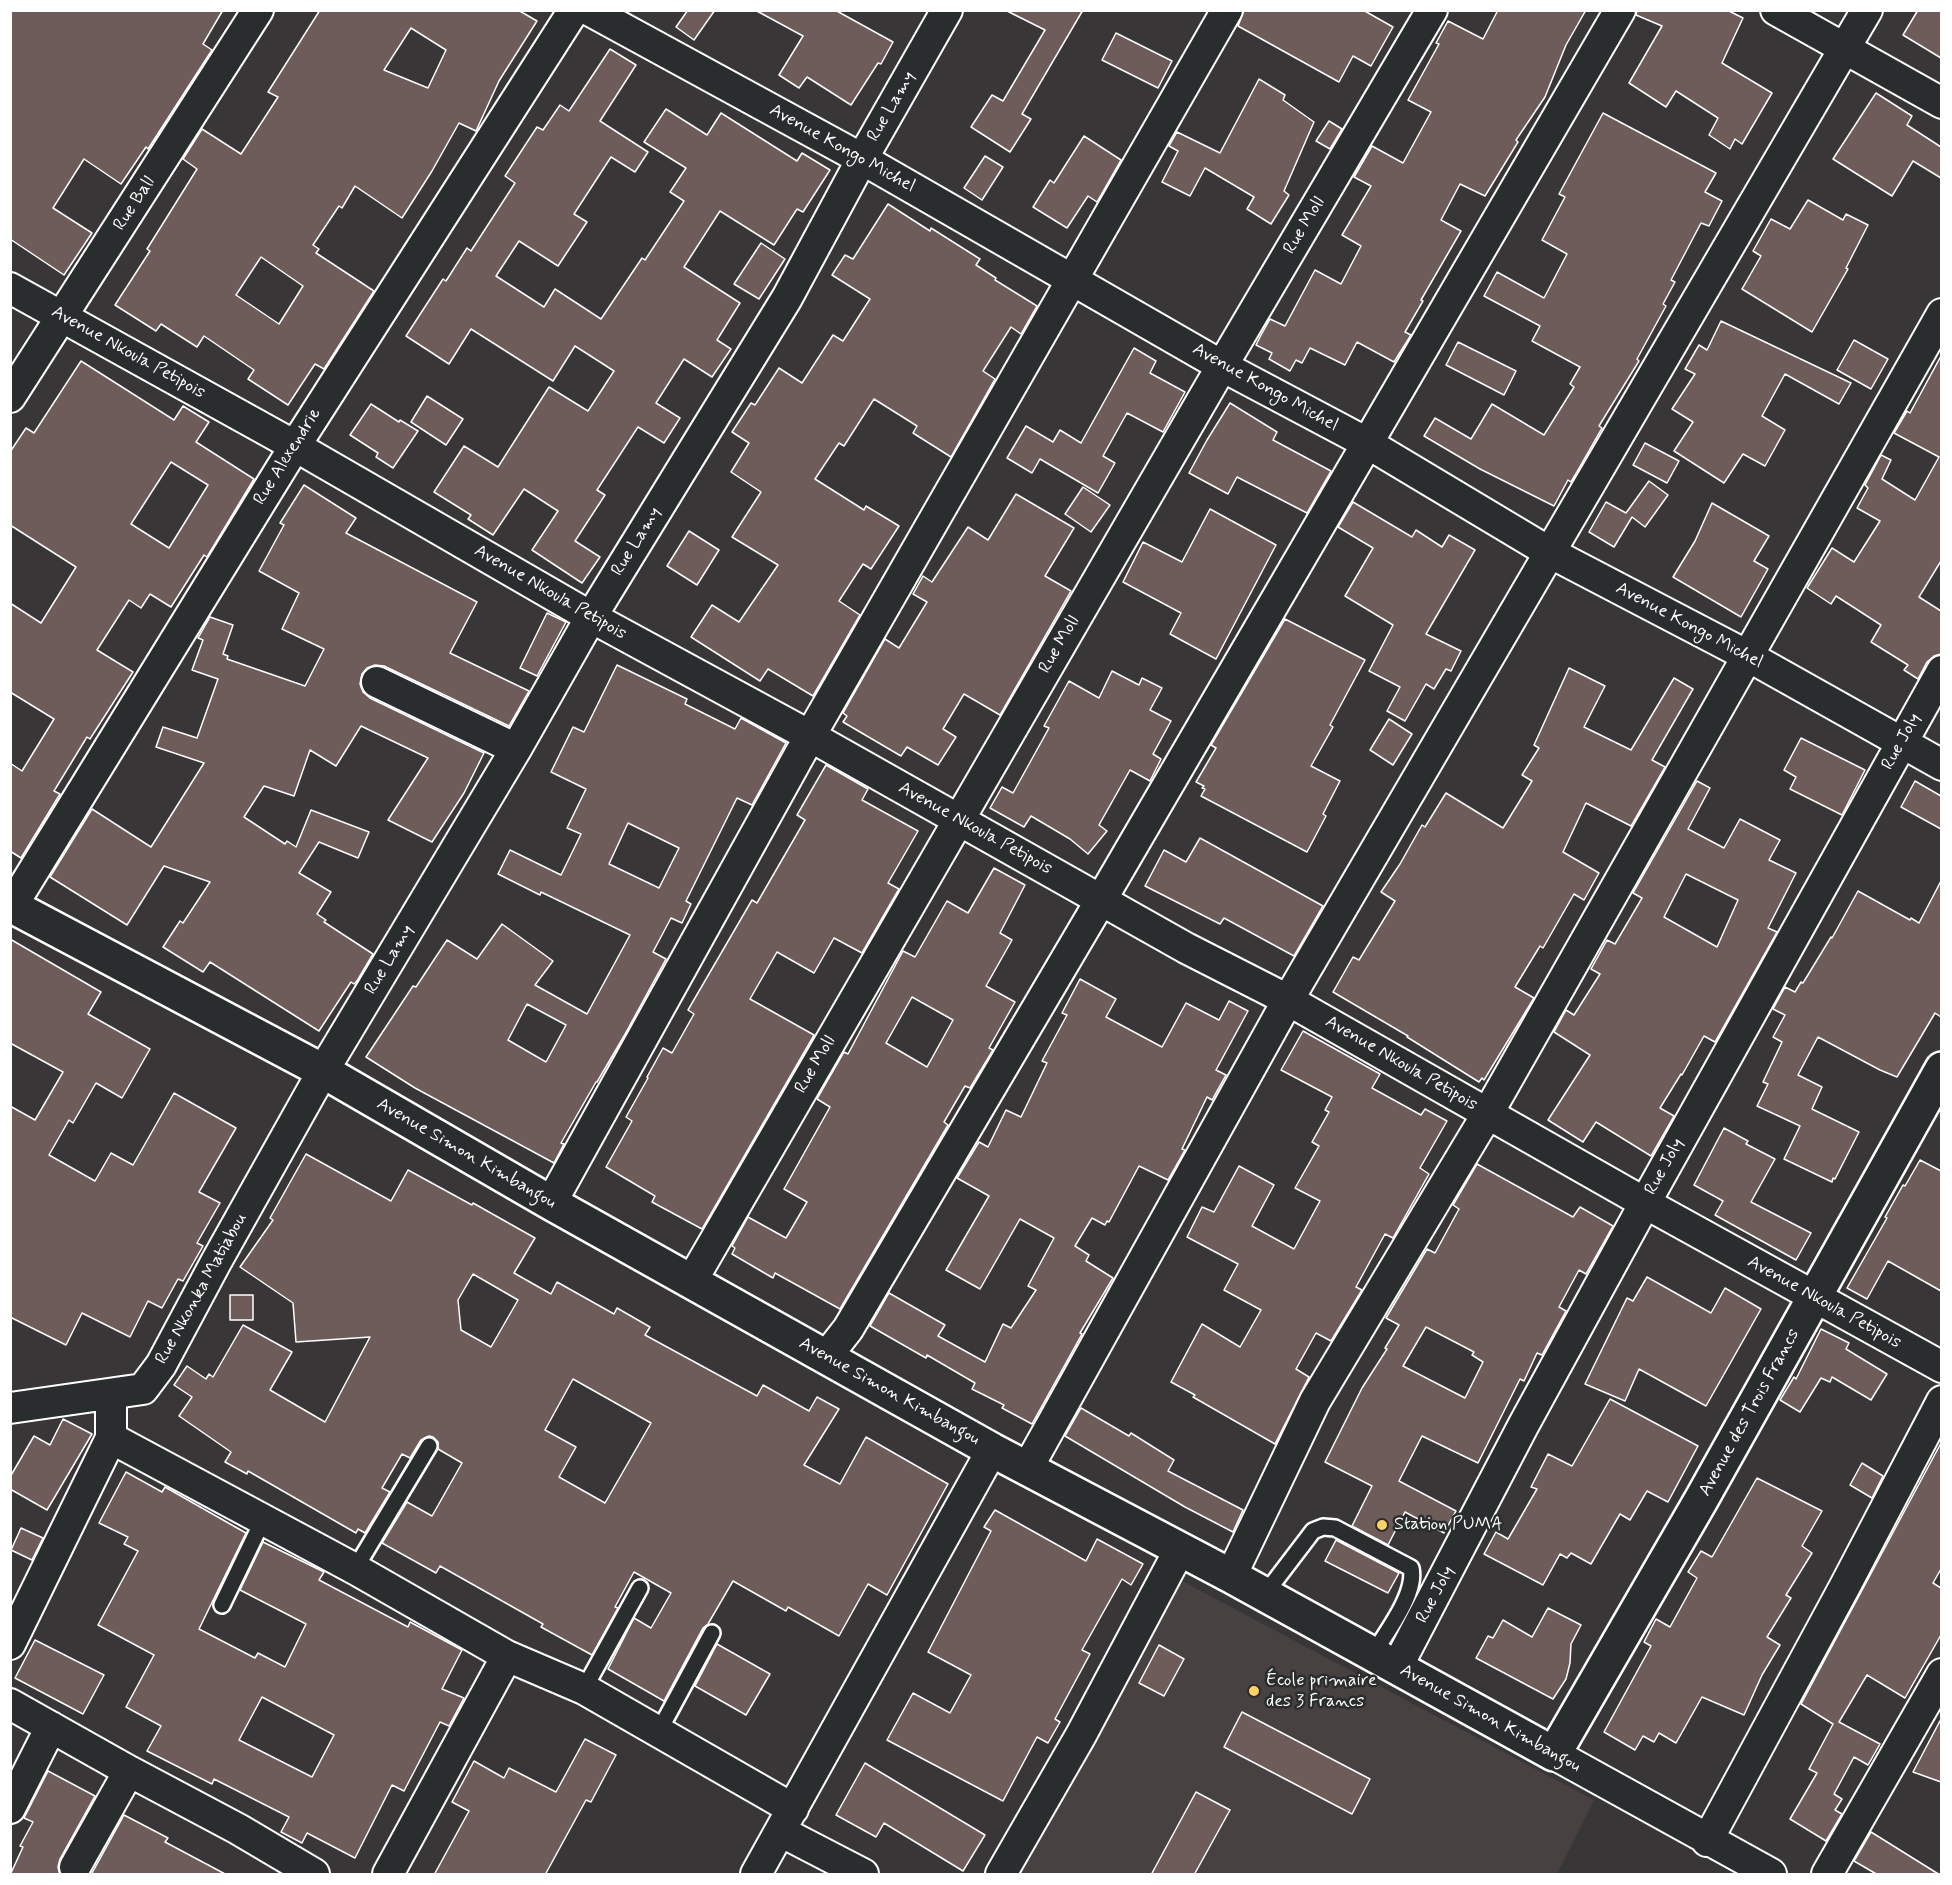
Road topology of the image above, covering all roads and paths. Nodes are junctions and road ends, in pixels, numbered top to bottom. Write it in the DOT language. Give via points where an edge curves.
graph roads {
  1 [pos="258,10"];
  2 [pos="574,10"];
  3 [pos="589,10"];
  4 [pos="948,10"];
  5 [pos="1227,10"];
  6 [pos="1432,10"];
  7 [pos="1620,10"];
  8 [pos="1776,10"];
  9 [pos="1867,10"];
  10 [pos="1845,50"];
  11 [pos="1941,103"];
  12 [pos="862,159"];
  13 [pos="1074,280"];
  14 [pos="10,288"];
  15 [pos="1941,314"];
  16 [pos="62,317"];
  17 [pos="1222,366"];
  18 [pos="10,397"];
  19 [pos="1367,443"];
  20 [pos="295,446"];
  21 [pos="1549,552"];
  22 [pos="591,617"];
  23 [pos="1746,655"];
  24 [pos="1941,671"];
  25 [pos="377,682"];
  26 [pos="810,736"];
  27 [pos="1901,744"];
  28 [pos="516,749"];
  29 [pos="1941,765"];
  30 [pos="959,819"];
  31 [pos="1101,900"];
  32 [pos="11,907"];
  33 [pos="1288,1000"];
  34 [pos="1941,1069"];
  35 [pos="323,1071"];
  36 [pos="1488,1113"];
  37 [pos="551,1203"];
  38 [pos="1645,1203"];
  39 [pos="691,1282"];
  40 [pos="1814,1298"];
  41 [pos="826,1357"];
  42 [pos="1941,1367"];
  43 [pos="111,1394"];
  44 [pos="1941,1401"];
  45 [pos="10,1408"];
  46 [pos="111,1438"];
  47 [pos="429,1446"];
  48 [pos="992,1450"];
  49 [pos="1027,1469"];
  50 [pos="263,1520"];
  51 [pos="1180,1549"];
  52 [pos="356,1569"];
  53 [pos="1231,1576"];
  54 [pos="640,1588"];
  55 [pos="1265,1594"];
  56 [pos="222,1605"];
  57 [pos="712,1634"];
  58 [pos="10,1644"];
  59 [pos="507,1656"];
  60 [pos="1385,1661"];
  61 [pos="1941,1674"];
  62 [pos="584,1689"];
  63 [pos="10,1704"];
  64 [pos="51,1727"];
  65 [pos="659,1731"];
  66 [pos="1554,1754"];
  67 [pos="129,1771"];
  68 [pos="10,1808"];
  69 [pos="787,1820"];
  70 [pos="1707,1841"];
  71 [pos="75,1868"];
  72 [pos="314,1875"];
  73 [pos="388,1875"];
  74 [pos="756,1875"];
  75 [pos="862,1875"];
  76 [pos="1001,1875"];
  77 [pos="1771,1875"];
  78 [pos="1827,1875"];
  1 -- 16 [label="street, Rue Ball"];
  2 -- 20 [label="street, Rue Alexendrie"];
  3 -- 12 [label="street, Avenue Kongo Michel"];
  4 -- 12 [label="street, Rue Lamy"];
  5 -- 13 [label="street"];
  6 -- 17 [label="street, Rue Moll"];
  7 -- 19 [label="street"];
  8 -- 10 [label="street"];
  9 -- 10 [label="street"];
  10 -- 11 [label="street"];
  10 -- 21 [label="street"];
  12 -- 13 [label="street, Avenue Kongo Michel"];
  12 -- 22 [label="street, Rue Lamy" via="787,298"];
  13 -- 17 [label="street, Avenue Kongo Michel"];
  13 -- 26 [label="street"];
  14 -- 16 [label="street, Avenue Nkoula Petipois"];
  15 -- 23 [label="street"];
  16 -- 18 [label="street, Rue Ball"];
  16 -- 20 [label="street, Avenue Nkoula Petipois"];
  17 -- 19 [label="street, Avenue Kongo Michel"];
  17 -- 30 [label="street, Rue Moll"];
  19 -- 21 [label="street, Avenue Kongo Michel"];
  19 -- 31 [label="street"];
  20 -- 22 [label="street, Avenue Nkoula Petipois"];
  20 -- 32 [label="street, Rue Alexendrie"];
  21 -- 23 [label="street, Avenue Kongo Michel"];
  21 -- 33 [label="street"];
  22 -- 26 [label="street, Avenue Nkoula Petipois"];
  22 -- 28 [label="street, Rue Lamy"];
  23 -- 27 [label="street, Avenue Kongo Michel"];
  23 -- 36 [label="street"];
  24 -- 27 [label="street, Rue Joly"];
  25 -- 28 [label="street"];
  26 -- 30 [label="street, Avenue Nkoula Petipois"];
  26 -- 37 [label="street"];
  27 -- 29 [label="street, Avenue Kongo Michel"];
  27 -- 38 [label="street, Rue Joly"];
  28 -- 35 [label="street, Rue Lamy"];
  30 -- 31 [label="street, Avenue Nkoula Petipois"];
  30 -- 39 [label="street, Rue Moll"];
  31 -- 33 [label="street, Avenue Nkoula Petipois"];
  31 -- 41 [label="street" via="848,1329"];
  32 -- 35 [label="street, Avenue Simon Kimbangou"];
  33 -- 36 [label="street, Avenue Nkoula Petipois"];
  33 -- 49 [label="street"];
  34 -- 40 [label="street, Avenue des Trois Francs"];
  35 -- 37 [label="street, Avenue Simon Kimbangou"];
  35 -- 43 [label="street, Rue Nkonka Matiabou" via="161,1365 143,1389"];
  36 -- 38 [label="street, Avenue Nkoula Petipois"];
  36 -- 53 [label="street" via="1315,1401"];
  37 -- 39 [label="street, Avenue Simon Kimbangou"];
  38 -- 40 [label="street, Avenue Nkoula Petipois"];
  38 -- 60 [label="street, Rue Joly" via="1523,1426"];
  39 -- 41 [label="street, Avenue Simon Kimbangou"];
  40 -- 42 [label="street, Avenue Nkoula Petipois"];
  40 -- 66 [label="street, Avenue des Trois Francs"];
  41 -- 48 [label="street, Avenue Simon Kimbangou"];
  43 -- 45 [label="street, Rue Nkonka Matiabou"];
  43 -- 46 [label="street"];
  44 -- 70 [label="street"];
  46 -- 50 [label="street"];
  46 -- 58 [label="street"];
  47 -- 52 [label="lane"];
  48 -- 49 [label="street, Avenue Simon Kimbangou"];
  48 -- 69 [label="street"];
  49 -- 51 [label="street, Avenue Simon Kimbangou"];
  50 -- 52 [label="street"];
  50 -- 56 [label="lane"];
  51 -- 53 [label="street, Avenue Simon Kimbangou"];
  51 -- 76 [label="street"];
  52 -- 59 [label="street"];
  53 -- 55 [label="street, Avenue Simon Kimbangou"];
  54 -- 62 [label="lane"];
  55 -- 60 [label="street, Avenue Simon Kimbangou"];
  55 -- 60 [label="lane" via="1313,1531 1323,1527 1335,1528 1411,1568 1410,1590"];
  57 -- 65 [label="lane"];
  59 -- 62 [label="street"];
  59 -- 73 [label="street"];
  60 -- 66 [label="street, Avenue Simon Kimbangou"];
  61 -- 78 [label="street"];
  62 -- 65 [label="street"];
  63 -- 64 [label="street"];
  64 -- 67 [label="street"];
  64 -- 68 [label="street"];
  65 -- 69 [label="street"];
  66 -- 70 [label="street, Avenue Simon Kimbangou"];
  67 -- 71 [label="street"];
  67 -- 72 [label="street"];
  69 -- 74 [label="street"];
  69 -- 75 [label="street"];
  70 -- 77 [label="street, Avenue Simon Kimbangou"];
}
